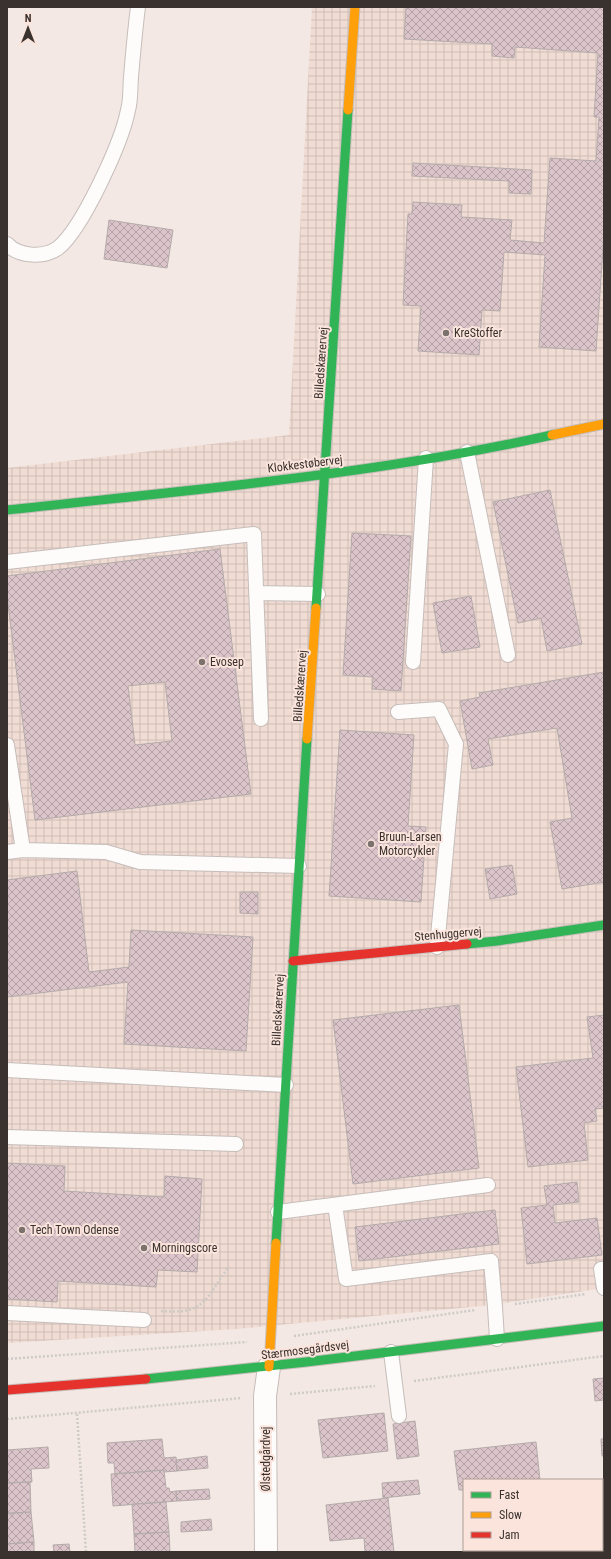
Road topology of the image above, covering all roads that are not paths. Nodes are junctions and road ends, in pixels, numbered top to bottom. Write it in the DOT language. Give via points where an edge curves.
graph roads {
  1 [pos="138,7"];
  2 [pos="355,7"];
  3 [pos="7,244"];
  4 [pos="604,424"];
  5 [pos="467,452"];
  6 [pos="426,458"];
  7 [pos="326,474"];
  8 [pos="7,510"];
  9 [pos="7,562"];
  10 [pos="256,593"];
  11 [pos="318,594"];
  12 [pos="508,655"];
  13 [pos="413,662"];
  14 [pos="398,712"];
  15 [pos="261,719"];
  16 [pos="7,745"];
  17 [pos="23,850"];
  18 [pos="7,852"];
  19 [pos="300,866"];
  20 [pos="604,926"];
  21 [pos="437,947"];
  22 [pos="293,961"];
  23 [pos="7,1070"];
  24 [pos="286,1085"];
  25 [pos="7,1137"];
  26 [pos="236,1144"];
  27 [pos="488,1185"];
  28 [pos="335,1204"];
  29 [pos="278,1212"];
  30 [pos="601,1269"];
  31 [pos="604,1288"];
  32 [pos="7,1313"];
  33 [pos="144,1320"];
  34 [pos="604,1326"];
  35 [pos="497,1339"];
  36 [pos="391,1352"];
  37 [pos="269,1367"];
  38 [pos="7,1390"];
  39 [pos="399,1416"];
  40 [pos="266,1552"];
  1 -- 3 [label="lane" via="129,109 124,128 97,189 72,232 57,248 41,254 27,255"];
  2 -- 7 [label="street, Billedskærervej"];
  4 -- 5 [label="street, Klokkestøbervej"];
  5 -- 6 [label="street, Klokkestøbervej"];
  5 -- 12 [label="lane"];
  6 -- 7 [label="street, Klokkestøbervej"];
  6 -- 13 [label="lane"];
  7 -- 8 [label="street, Klokkestøbervej"];
  7 -- 11 [label="street, Billedskærervej"];
  9 -- 10 [label="lane" via="254,534"];
  10 -- 11 [label="lane"];
  10 -- 15 [label="lane"];
  11 -- 19 [label="street, Billedskærervej"];
  14 -- 21 [label="lane" via="439,710 456,744"];
  16 -- 17 [label="lane"];
  17 -- 18 [label="lane"];
  17 -- 19 [label="lane" via="106,852 140,862"];
  19 -- 22 [label="street, Billedskærervej"];
  20 -- 21 [label="street, Stenhuggervej"];
  21 -- 22 [label="street, Stenhuggervej"];
  22 -- 24 [label="street, Billedskærervej"];
  23 -- 24 [label="lane"];
  24 -- 29 [label="street, Billedskærervej"];
  25 -- 26 [label="lane"];
  27 -- 28 [label="lane"];
  28 -- 29 [label="lane"];
  28 -- 35 [label="lane" via="346,1279 491,1261"];
  29 -- 37 [label="street, Billedskærervej"];
  30 -- 31 [label="lane"];
  32 -- 33 [label="lane"];
  34 -- 35 [label="street, Stærmosegårdsvej"];
  35 -- 36 [label="street, Stærmosegårdsvej"];
  36 -- 37 [label="street, Stærmosegårdsvej"];
  36 -- 39 [label="lane"];
  37 -- 38 [label="street, Stærmosegårdsvej"];
  37 -- 40 [label="street, Ølstedgårdvej" via="265,1396"];
}
